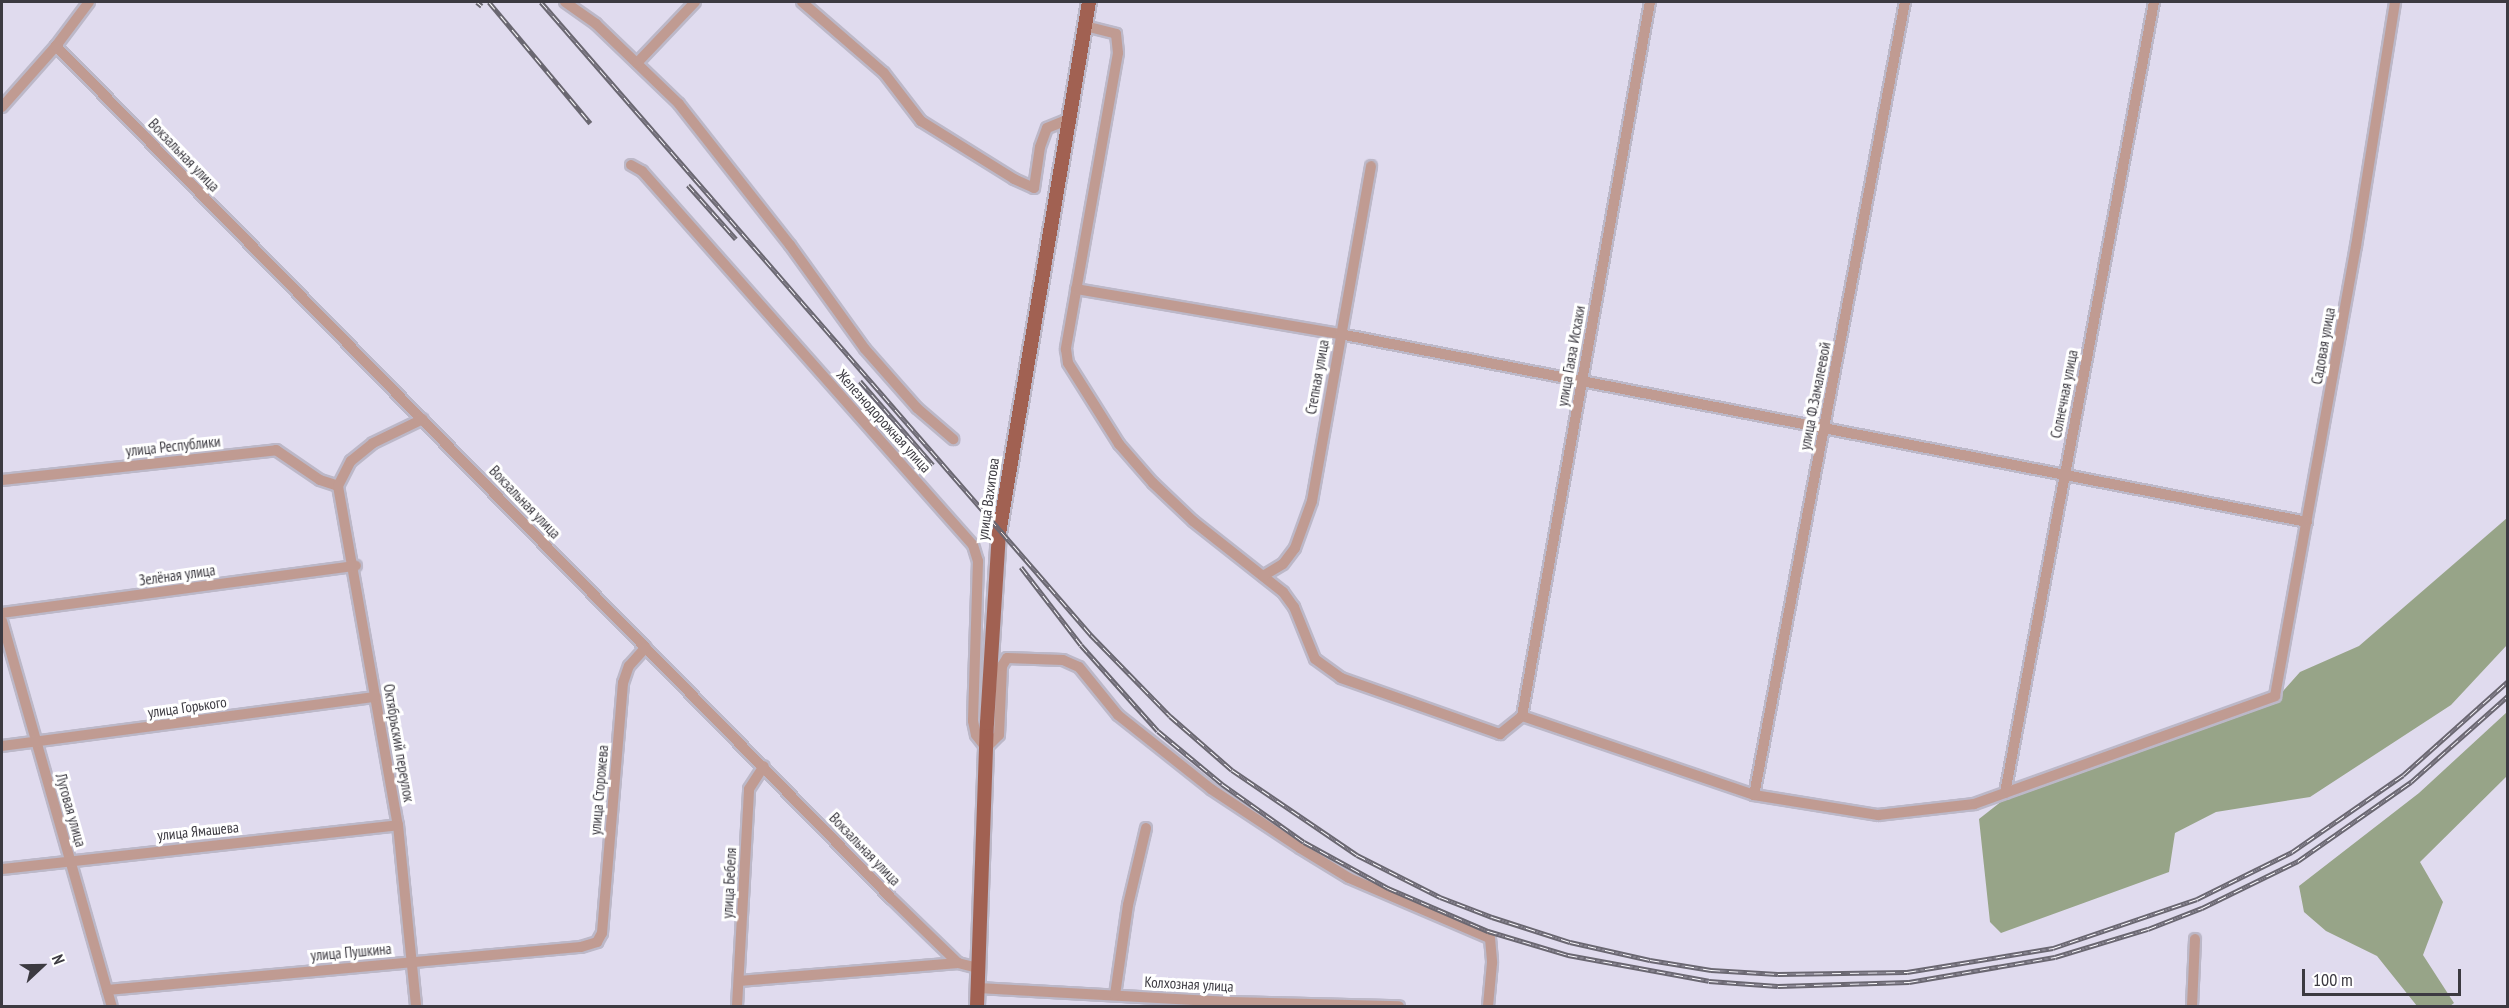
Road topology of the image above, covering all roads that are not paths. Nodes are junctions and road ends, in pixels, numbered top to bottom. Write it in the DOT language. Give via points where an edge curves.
graph roads {
  1 [pos="88,2"];
  2 [pos="565,2"];
  3 [pos="695,2"];
  4 [pos="802,2"];
  5 [pos="1089,2"];
  6 [pos="1650,2"];
  7 [pos="1905,2"];
  8 [pos="2154,2"];
  9 [pos="2395,2"];
  10 [pos="1085,26"];
  11 [pos="56,46"];
  12 [pos="637,63"];
  13 [pos="2,107"];
  14 [pos="1069,119"];
  15 [pos="632,165"];
  16 [pos="1371,166"];
  17 [pos="1076,289"];
  18 [pos="1340,334"];
  19 [pos="1581,383"];
  20 [pos="423,418"];
  21 [pos="1825,428"];
  22 [pos="953,439"];
  23 [pos="2063,476"];
  24 [pos="2,480"];
  25 [pos="338,486"];
  26 [pos="2307,522"];
  27 [pos="356,566"];
  28 [pos="1263,576"];
  29 [pos="2,613"];
  30 [pos="2,621"];
  31 [pos="645,646"];
  32 [pos="376,697"];
  33 [pos="1522,716"];
  34 [pos="37,742"];
  35 [pos="2,746"];
  36 [pos="986,748"];
  37 [pos="764,766"];
  38 [pos="2005,793"];
  39 [pos="1754,795"];
  40 [pos="398,825"];
  41 [pos="1146,828"];
  42 [pos="70,859"];
  43 [pos="2,869"];
  44 [pos="2195,939"];
  45 [pos="597,942"];
  46 [pos="414,961"];
  47 [pos="958,963"];
  48 [pos="978,968"];
  49 [pos="739,981"];
  50 [pos="978,988"];
  51 [pos="107,990"];
  52 [pos="1115,995"];
  53 [pos="1230,1004"];
  54 [pos="112,1006"];
  55 [pos="416,1006"];
  56 [pos="737,1006"];
  57 [pos="977,1006"];
  58 [pos="1400,1006"];
  59 [pos="1488,1006"];
  60 [pos="2192,1006"];
  1 -- 11 [label="street"];
  2 -- 12 [label="street"];
  3 -- 12 [label="street"];
  4 -- 14 [label="street" via="884,72 921,121 1034,188 1047,128"];
  5 -- 10 [label="main road, улица Вахитова"];
  6 -- 19 [label="street, улица Гаяза Исхаки"];
  7 -- 21 [label="street, улица Ф.Замалеевой"];
  8 -- 23 [label="street, Солнечная улица"];
  9 -- 26 [label="street, Садовая улица"];
  10 -- 14 [label="main road, улица Вахитова"];
  10 -- 17 [label="street" via="1116,34 1118,54"];
  11 -- 13 [label="street"];
  11 -- 20 [label="street, Вокзальная улица"];
  12 -- 22 [label="street" via="679,104 790,245 865,349 917,408"];
  14 -- 36 [label="main road, улица Вахитова" via="1001,513"];
  15 -- 36 [label="street, Железнодорожная улица" via="642,171 973,545 978,561 973,721 976,735"];
  16 -- 18 [label="street, Степная улица"];
  17 -- 18 [label="street"];
  17 -- 28 [label="street" via="1066,349 1068,363 1119,444 1193,521"];
  18 -- 19 [label="street"];
  18 -- 28 [label="street, Степная улица" via="1304,528 1283,564"];
  19 -- 21 [label="street"];
  19 -- 33 [label="street, улица Гаяза Исхаки"];
  20 -- 25 [label="street" via="373,443 351,461"];
  20 -- 31 [label="street, Вокзальная улица"];
  21 -- 23 [label="street"];
  21 -- 39 [label="street, улица Ф.Замалеевой"];
  23 -- 26 [label="street"];
  23 -- 38 [label="street, Солнечная улица"];
  24 -- 25 [label="street, улица Республики" via="276,450 320,480"];
  25 -- 27 [label="street, Октябрьский переулок"];
  26 -- 38 [label="street, Садовая улица" via="2275,696"];
  27 -- 29 [label="street, Зелёная улица"];
  27 -- 32 [label="street, Октябрьский переулок"];
  28 -- 33 [label="street" via="1294,607 1315,659 1341,678 1500,734"];
  30 -- 34 [label="street, Луговая улица"];
  31 -- 37 [label="street, Вокзальная улица"];
  31 -- 45 [label="street, улица Сторожева" via="629,666 623,683 602,933"];
  32 -- 34 [label="street, улица Горького"];
  32 -- 40 [label="street, Октябрьский переулок"];
  33 -- 39 [label="street"];
  34 -- 35 [label="street, улица Горького"];
  34 -- 42 [label="street, Луговая улица"];
  36 -- 48 [label="main road, улица Вахитова"];
  36 -- 59 [label="street" via="999,735 1002,666 1006,658 1063,660 1079,668 1118,715 1211,789 1290,841 1349,878 1490,938"];
  37 -- 47 [label="street, Вокзальная улица"];
  37 -- 49 [label="street, улица Бебеля" via="749,789"];
  38 -- 39 [label="street" via="1974,804 1878,815"];
  40 -- 42 [label="street, улица Ямашева"];
  40 -- 46 [label="street, Октябрьский переулок"];
  41 -- 52 [label="street" via="1128,905"];
  42 -- 43 [label="street, улица Ямашева"];
  42 -- 51 [label="street, Луговая улица"];
  44 -- 60 [label="street"];
  45 -- 46 [label="street, улица Пушкина" via="581,947"];
  46 -- 51 [label="street, улица Пушкина"];
  46 -- 55 [label="street, Октябрьский переулок"];
  47 -- 48 [label="street"];
  47 -- 49 [label="street"];
  48 -- 50 [label="main road, улица Вахитова"];
  49 -- 56 [label="street, улица Бебеля"];
  50 -- 52 [label="street, Колхозная улица"];
  50 -- 57 [label="main road, улица Вахитова"];
  51 -- 54 [label="street, Луговая улица"];
  52 -- 53 [label="street, Колхозная улица"];
  53 -- 58 [label="street, Колхозная улица"];
}
